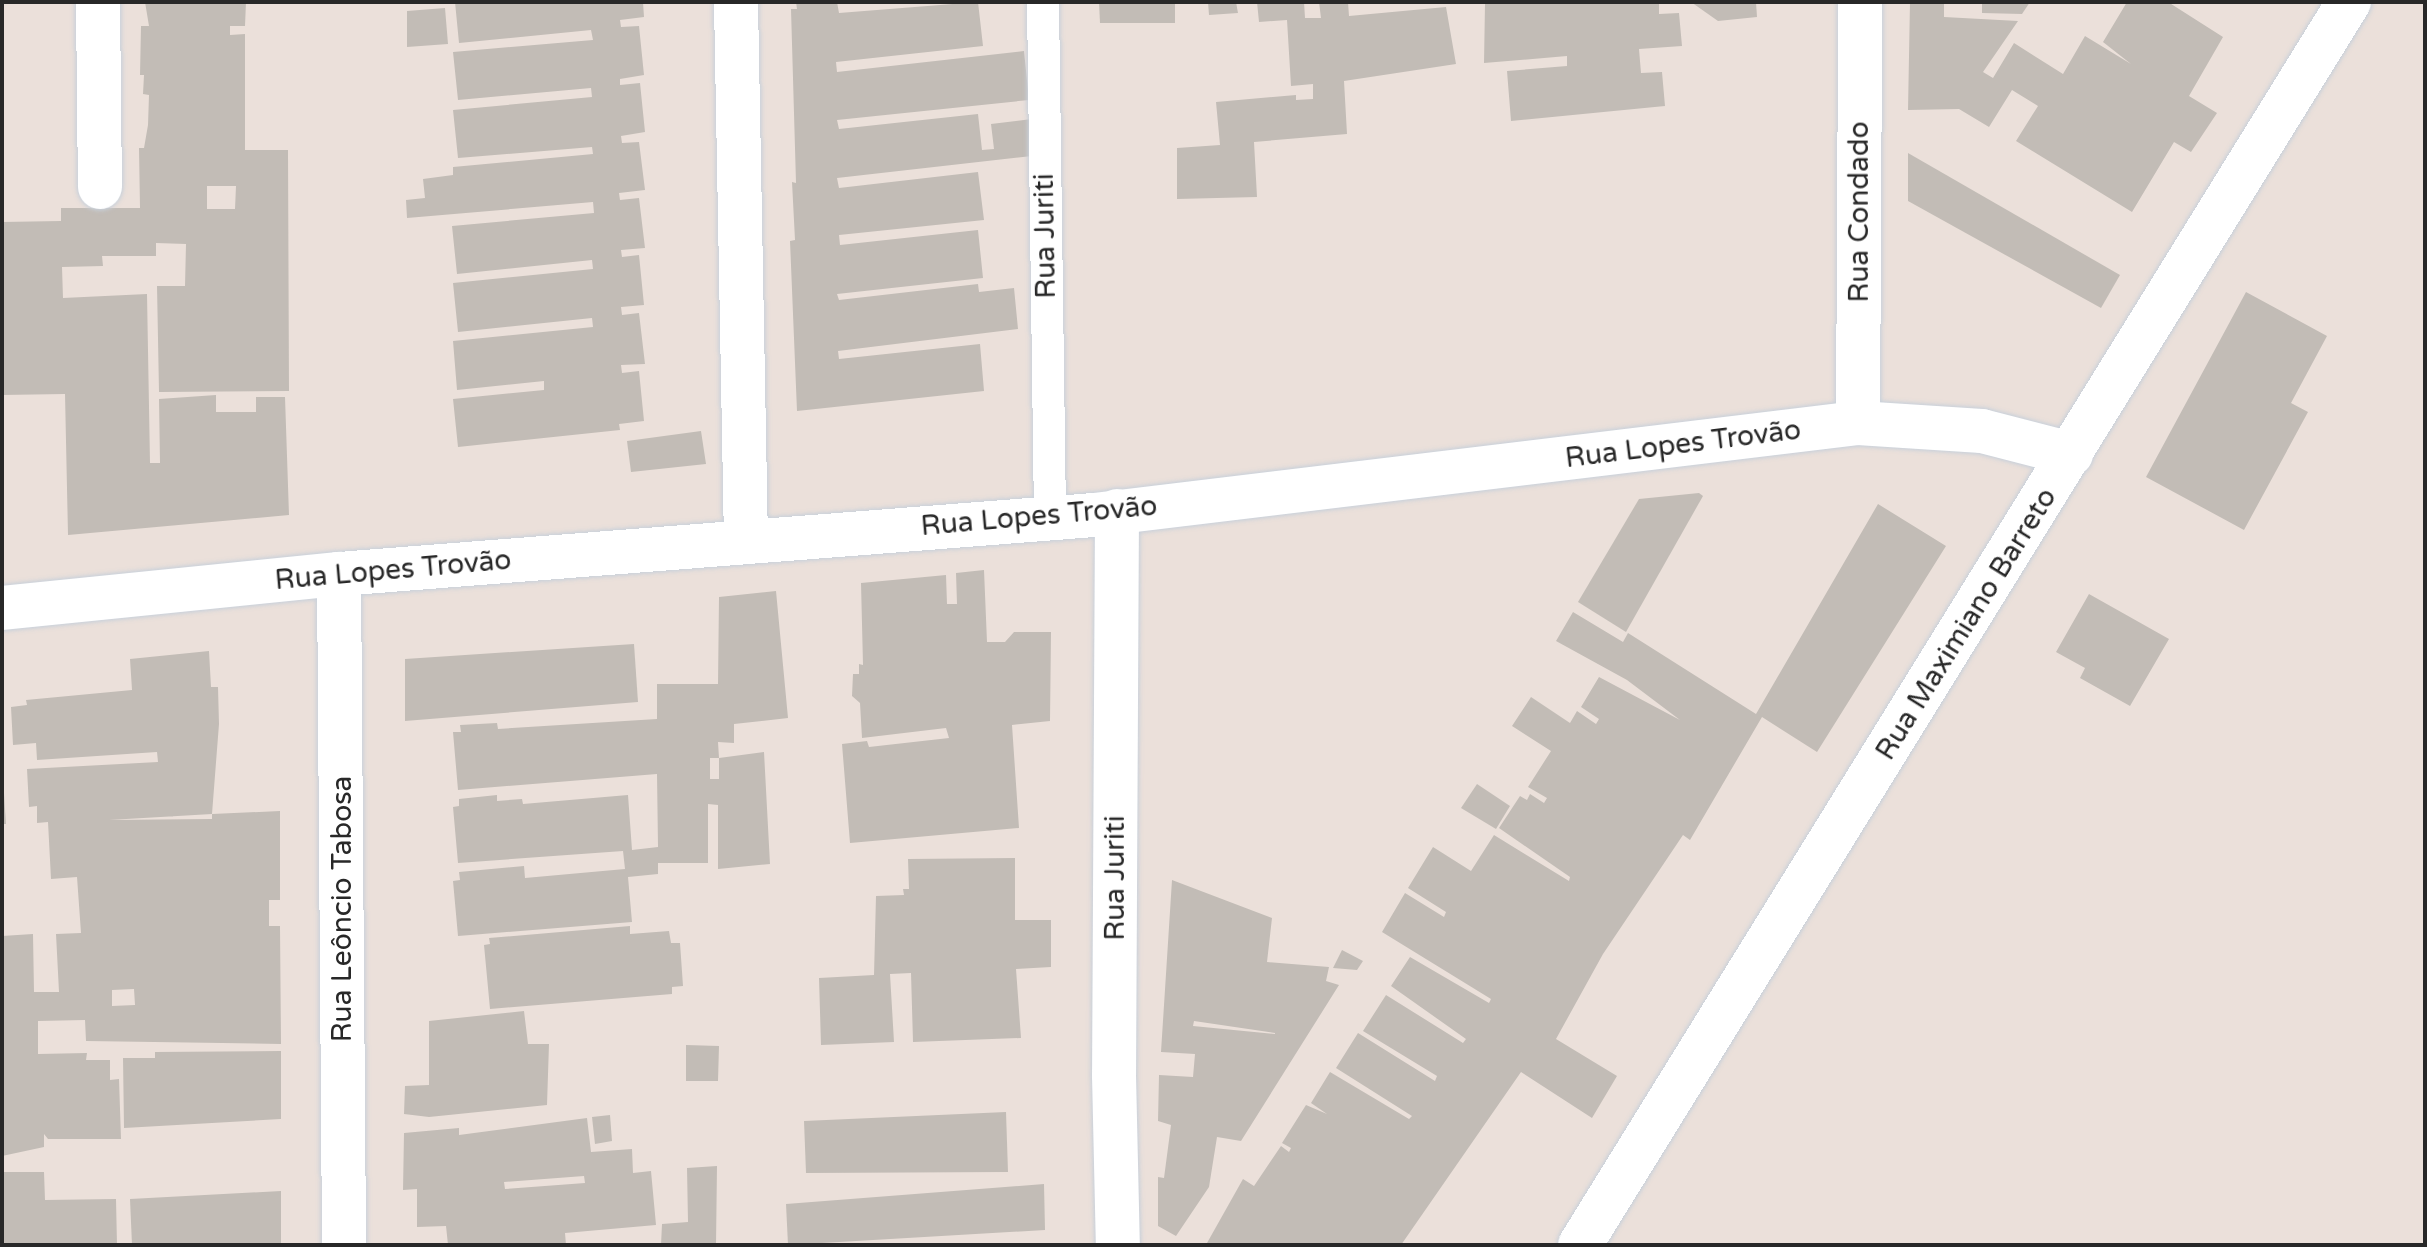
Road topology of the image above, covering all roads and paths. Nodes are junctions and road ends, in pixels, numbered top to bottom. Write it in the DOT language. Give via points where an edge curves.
graph roads {
  1 [pos="98,2"];
  2 [pos="736,2"];
  3 [pos="1043,2"];
  4 [pos="1860,2"];
  5 [pos="2349,2"];
  6 [pos="100,187"];
  7 [pos="1858,423"];
  8 [pos="2071,454"];
  9 [pos="1117,511"];
  10 [pos="1050,517"];
  11 [pos="746,541"];
  12 [pos="339,574"];
  13 [pos="2,608"];
  14 [pos="344,1245"];
  15 [pos="1118,1245"];
  16 [pos="1580,1245"];
  1 -- 6 [label="street"];
  2 -- 11 [label="street"];
  3 -- 10 [label="lane, Rua Juriti"];
  4 -- 7 [label="street, Rua Condado"];
  5 -- 8 [label="street, Rua Maximiano Barreto"];
  7 -- 8 [label="street, Rua Lopes Trovão" via="1982,431"];
  7 -- 9 [label="street, Rua Lopes Trovão"];
  8 -- 16 [label="street, Rua Maximiano Barreto"];
  9 -- 10 [label="street, Rua Lopes Trovão"];
  9 -- 15 [label="street, Rua Juriti"];
  10 -- 11 [label="street, Rua Lopes Trovão"];
  11 -- 12 [label="street, Rua Lopes Trovão"];
  12 -- 13 [label="street, Rua Lopes Trovão"];
  12 -- 14 [label="street, Rua Leôncio Tabosa"];
}
